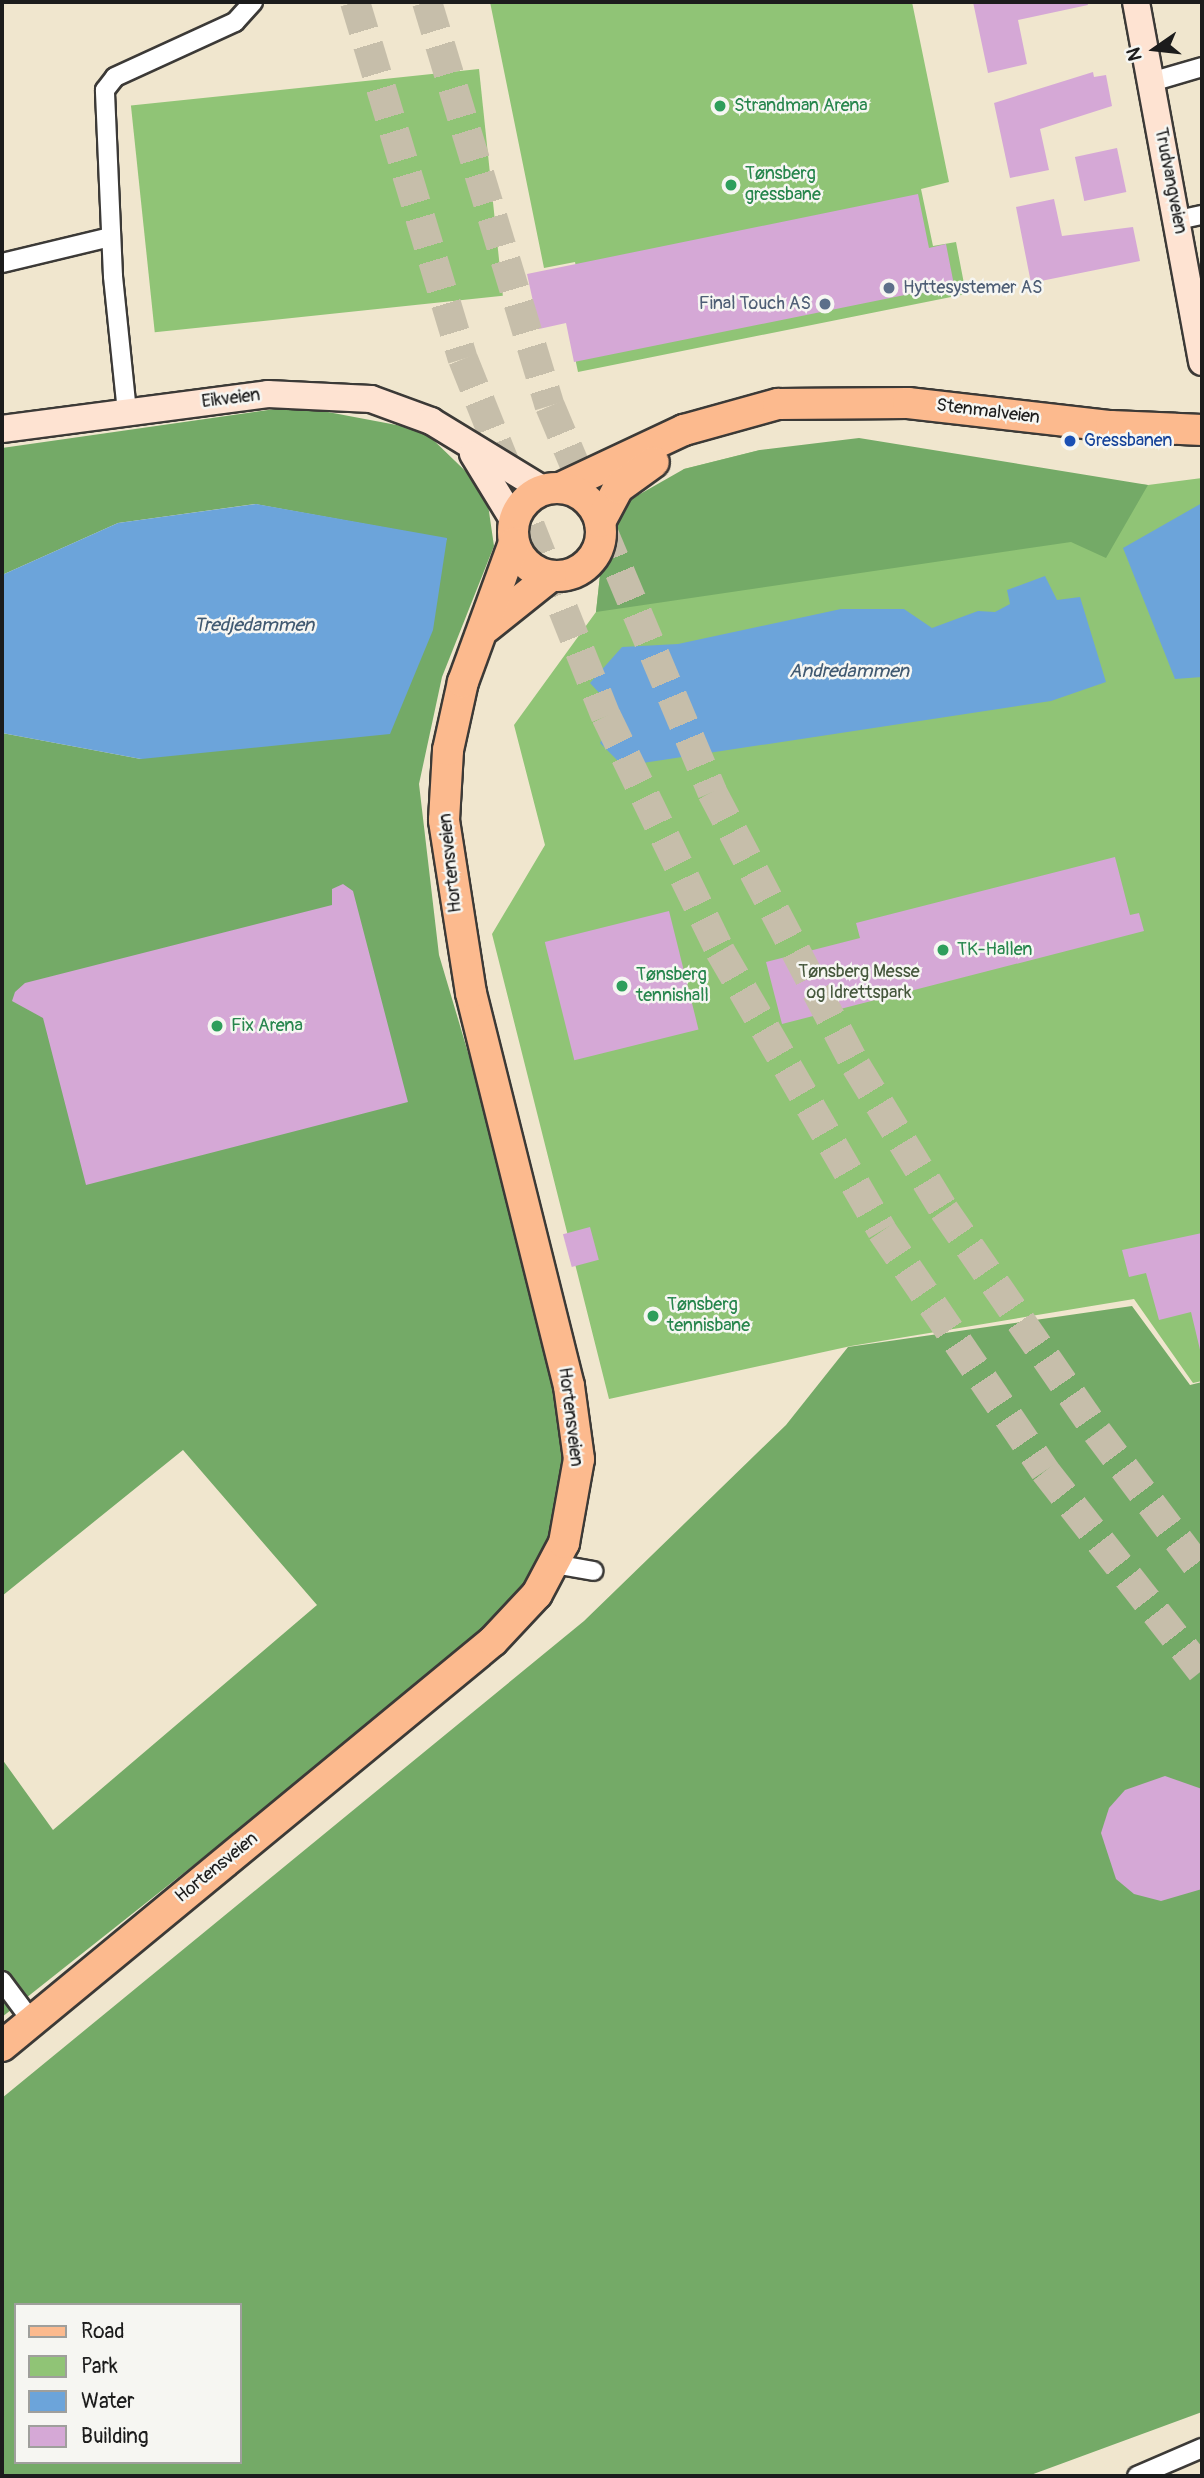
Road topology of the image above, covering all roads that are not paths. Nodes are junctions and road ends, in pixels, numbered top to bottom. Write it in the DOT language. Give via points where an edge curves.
graph roads {
  1 [pos="253,2"];
  2 [pos="1136,2"];
  3 [pos="1202,67"];
  4 [pos="1151,82"];
  5 [pos="1190,218"];
  6 [pos="110,237"];
  7 [pos="2,263"];
  8 [pos="1202,362"];
  9 [pos="816,405"];
  10 [pos="127,412"];
  11 [pos="2,429"];
  12 [pos="1202,429"];
  13 [pos="454,436"];
  14 [pos="552,489"];
  15 [pos="600,522"];
  16 [pos="514,532"];
  17 [pos="551,576"];
  18 [pos="482,632"];
  19 [pos="554,1564"];
  20 [pos="593,1571"];
  21 [pos="2,1981"];
  22 [pos="32,2020"];
  23 [pos="2,2046"];
  24 [pos="1202,2448"];
  25 [pos="1138,2476"];
  1 -- 6 [label="street" via="234,22 115,77 105,90"];
  2 -- 4 [label="main road, Trudvangveien"];
  3 -- 4 [label="street"];
  4 -- 5 [label="main road, Trudvangveien"];
  5 -- 8 [label="main road, Trudvangveien"];
  6 -- 7 [label="street"];
  6 -- 10 [label="street"];
  9 -- 12 [label="main road, Stenmalveien" via="908,403 1111,426"];
  9 -- 14 [label="main road, Stenmalveien" via="740,412"];
  9 -- 15 [label="main road, Stenmalveien" via="721,433 648,465 618,488"];
  10 -- 11 [label="main road, Eikveien"];
  10 -- 13 [label="main road, Eikveien" via="268,394 319,395 396,406"];
  13 -- 14 [label="main road, Eikveien"];
  13 -- 16 [label="main road, Eikveien" via="495,483"];
  14 -- 15 [label="main road" via="585,499"];
  14 -- 16 [label="main road, Stenmalveien" via="522,505"];
  15 -- 17 [label="main road, Stenmalveien" via="589,562"];
  16 -- 17 [label="main road" via="527,565"];
  16 -- 18 [label="main road, Hortensveien"];
  17 -- 18 [label="main road"];
  18 -- 19 [label="main road, Hortensveien" via="448,750 447,855 471,993 569,1386 579,1459 574,1512"];
  19 -- 20 [label="street"];
  19 -- 22 [label="main road, Hortensveien" via="537,1594 493,1641"];
  21 -- 22 [label="street"];
  22 -- 23 [label="main road, Hortensveien"];
  24 -- 25 [label="street"];
}
